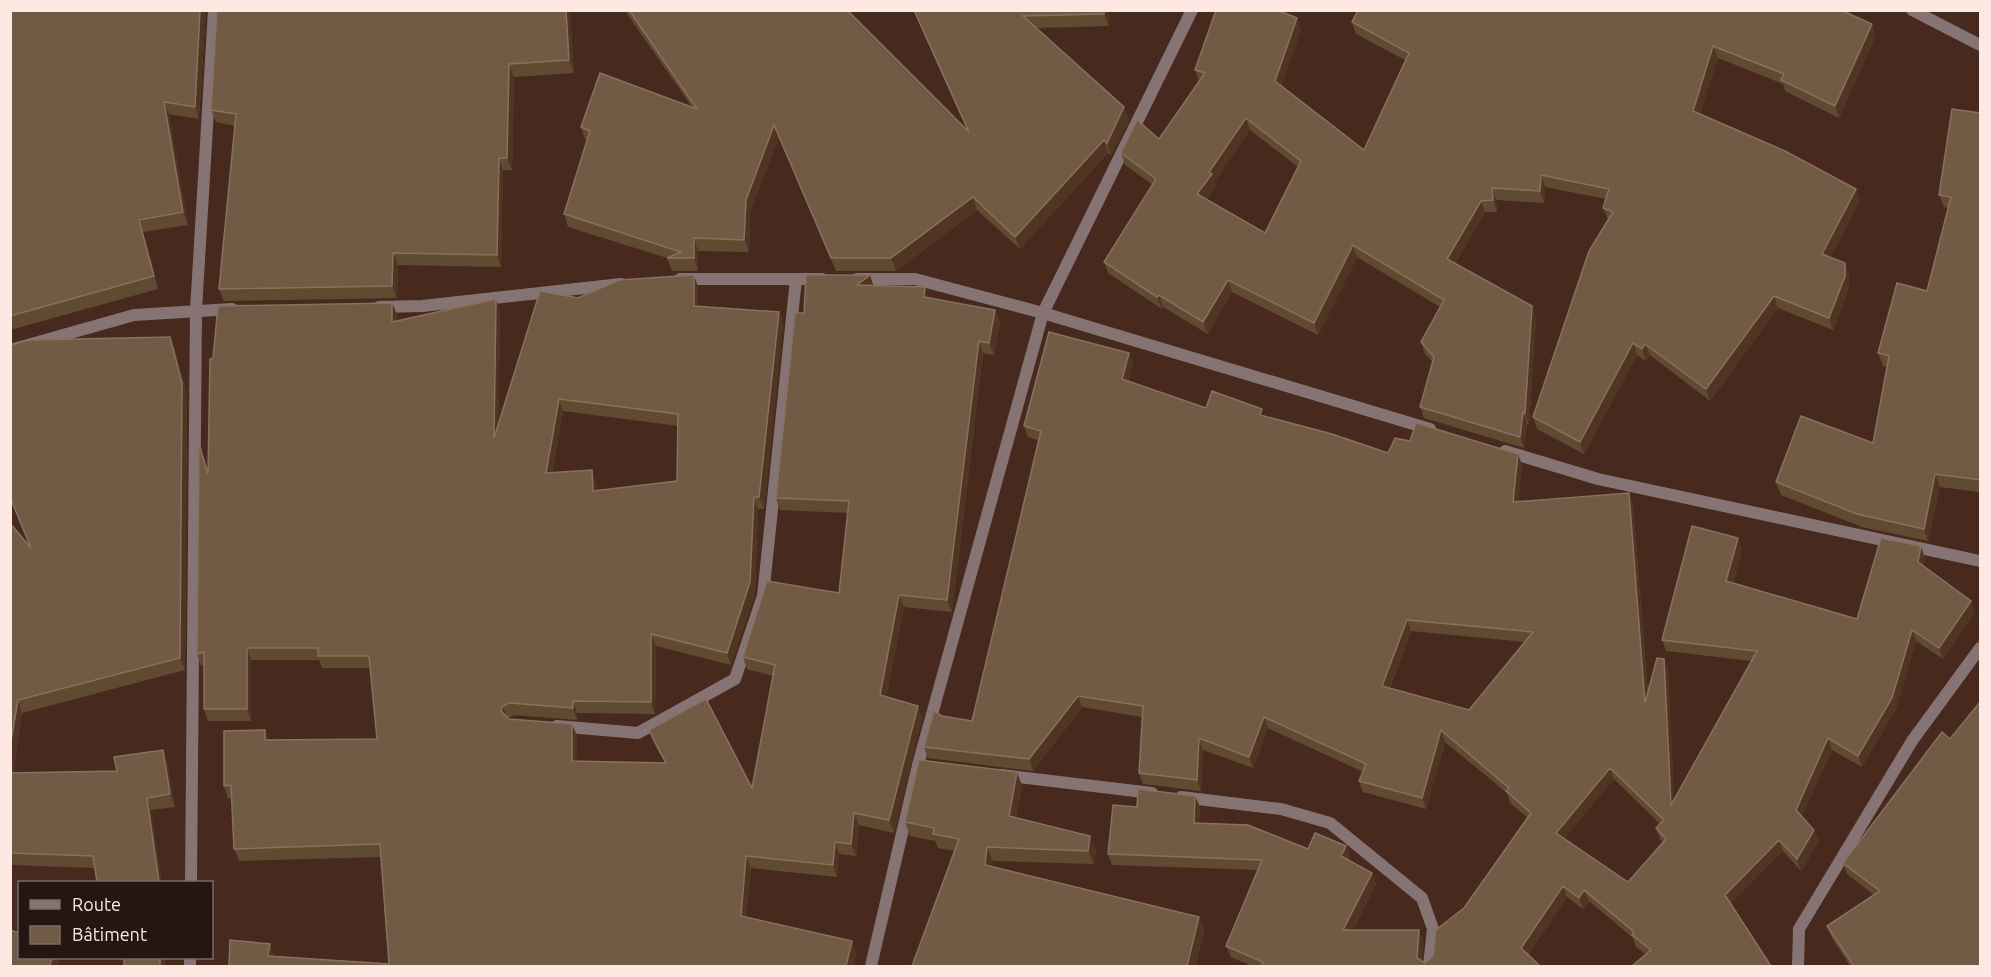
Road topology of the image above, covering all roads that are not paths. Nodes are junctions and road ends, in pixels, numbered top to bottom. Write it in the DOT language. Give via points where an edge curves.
graph roads {
  1 [pos="214,10"];
  2 [pos="1192,10"];
  3 [pos="1912,10"];
  4 [pos="1980,45"];
  5 [pos="668,279"];
  6 [pos="796,279"];
  7 [pos="633,283"];
  8 [pos="363,307"];
  9 [pos="244,309"];
  10 [pos="196,310"];
  11 [pos="1043,313"];
  12 [pos="10,350"];
  13 [pos="1439,431"];
  14 [pos="1496,448"];
  15 [pos="1980,561"];
  16 [pos="1980,648"];
  17 [pos="548,726"];
  18 [pos="988,773"];
  19 [pos="191,881"];
  20 [pos="871,966"];
  21 [pos="1429,966"];
  22 [pos="1798,966"];
  1 -- 10 [label="street"];
  2 -- 11 [label="street"];
  3 -- 4 [label="street"];
  5 -- 6 [label="street"];
  6 -- 11 [label="street" via="915,279"];
  6 -- 17 [label="street" via="763,596 735,679 638,733"];
  7 -- 8 [label="street" via="422,306"];
  9 -- 10 [label="street"];
  10 -- 12 [label="street" via="134,315"];
  10 -- 19 [label="street"];
  11 -- 13 [label="street"];
  11 -- 20 [label="street"];
  14 -- 15 [label="street" via="1598,479"];
  16 -- 22 [label="street" via="1912,741 1799,928"];
  18 -- 21 [label="street" via="1281,809 1330,823 1422,898 1433,929"];
}
